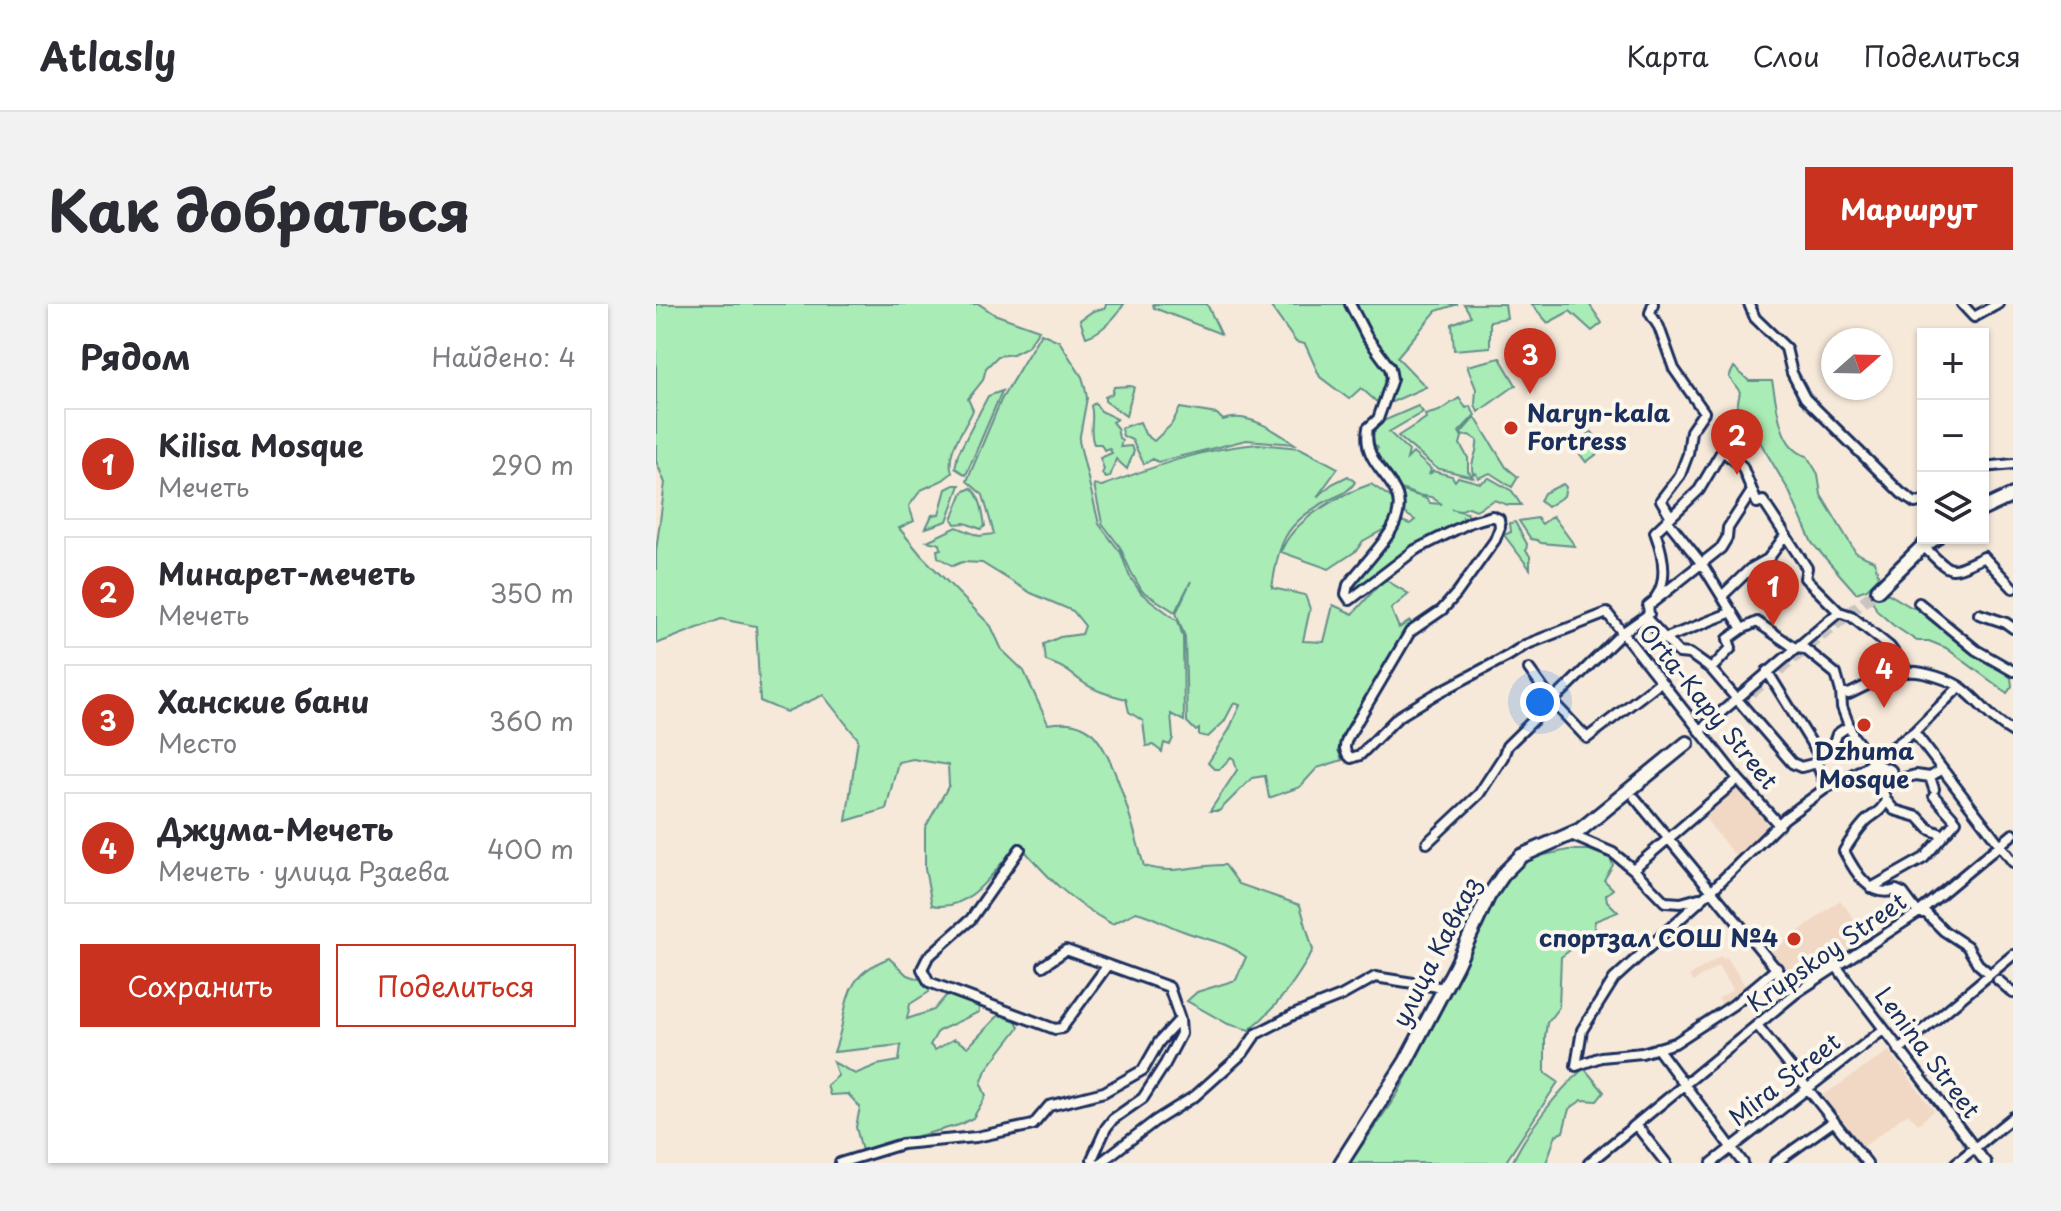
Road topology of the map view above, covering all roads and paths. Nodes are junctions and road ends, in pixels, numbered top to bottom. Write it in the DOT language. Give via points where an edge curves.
graph roads {
  1 [pos="1350,304"];
  2 [pos="1653,304"];
  3 [pos="1749,304"];
  4 [pos="1962,304"];
  5 [pos="1998,304"];
  6 [pos="2013,464"];
  7 [pos="1989,466"];
  8 [pos="1752,491"];
  9 [pos="2013,495"];
  10 [pos="1917,502"];
  11 [pos="1989,506"];
  12 [pos="1669,519"];
  13 [pos="1785,536"];
  14 [pos="1926,544"];
  15 [pos="1923,546"];
  16 [pos="1702,564"];
  17 [pos="2013,588"];
  18 [pos="1878,590"];
  19 [pos="1722,596"];
  20 [pos="1653,602"];
  21 [pos="1919,603"];
  22 [pos="1732,612"];
  23 [pos="1839,612"];
  24 [pos="1979,614"];
  25 [pos="1645,617"];
  26 [pos="2013,628"];
  27 [pos="1742,629"];
  28 [pos="1622,633"];
  29 [pos="1664,639"];
  30 [pos="1795,648"];
  31 [pos="1904,667"];
  32 [pos="1529,669"];
  33 [pos="1711,669"];
  34 [pos="1767,671"];
  35 [pos="2013,671"];
  36 [pos="1660,682"];
  37 [pos="1959,687"];
  38 [pos="1841,692"];
  39 [pos="1736,698"];
  40 [pos="1552,701"];
  41 [pos="1849,726"];
  42 [pos="1699,731"];
  43 [pos="1914,732"];
  44 [pos="2013,732"];
  45 [pos="1687,743"];
  46 [pos="1818,760"];
  47 [pos="1873,762"];
  48 [pos="1941,770"];
  49 [pos="1930,777"];
  50 [pos="1738,779"];
  51 [pos="1826,788"];
  52 [pos="1635,798"];
  53 [pos="1886,800"];
  54 [pos="1779,825"];
  55 [pos="2013,834"];
  56 [pos="1571,835"];
  57 [pos="1943,835"];
  58 [pos="1668,837"];
  59 [pos="1427,843"];
  60 [pos="1999,847"];
  61 [pos="1020,849"];
  62 [pos="2013,862"];
  63 [pos="1633,869"];
  64 [pos="1713,889"];
  65 [pos="1870,889"];
  66 [pos="1703,896"];
  67 [pos="1918,913"];
  68 [pos="2013,955"];
  69 [pos="1043,966"];
  70 [pos="1107,966"];
  71 [pos="1836,966"];
  72 [pos="1777,968"];
  73 [pos="1994,977"];
  74 [pos="1445,988"];
  75 [pos="1796,993"];
  76 [pos="2013,993"];
  77 [pos="1180,1019"];
  78 [pos="1757,1025"];
  79 [pos="1883,1030"];
  80 [pos="1657,1048"];
  81 [pos="1899,1050"];
  82 [pos="1685,1086"];
  83 [pos="1808,1088"];
  84 [pos="2013,1117"];
  85 [pos="1834,1121"];
  86 [pos="1636,1125"];
  87 [pos="1731,1148"];
  88 [pos="1975,1148"];
  89 [pos="840,1163"];
  90 [pos="1098,1163"];
  91 [pos="1341,1163"];
  92 [pos="1589,1163"];
  93 [pos="1666,1163"];
  94 [pos="1712,1163"];
  95 [pos="1743,1163"];
  96 [pos="1775,1163"];
  97 [pos="1867,1163"];
  98 [pos="1956,1163"];
  99 [pos="1986,1163"];
  1 -- 28 [label="street, Orta-Kapy Street" via="1390,368 1392,379 1365,440 1366,450 1397,490 1398,509 1394,525 1348,585 1350,600 1415,550 1486,517 1496,517 1501,524 1457,593 1410,632 1348,737 1346,754 1360,755 1398,717 1525,645 1607,613"];
  2 -- 12 [label="street" via="1650,313 1674,369 1704,412 1691,431 1680,475 1661,500"];
  3 -- 10 [label="street" via="1755,318 1786,348 1805,398"];
  4 -- 5 [label="street" via="1974,317"];
  6 -- 7 [label="street"];
  8 -- 12 [label="street" via="1742,466 1722,451 1699,490"];
  8 -- 13 [label="street"];
  8 -- 16 [label="street" via="1721,548"];
  9 -- 11 [label="highway"];
  12 -- 16 [label="street"];
  12 -- 20 [label="street" via="1655,532 1663,566 1660,592"];
  13 -- 19 [label="street" via="1768,559"];
  13 -- 23 [label="street" via="1807,568 1805,578"];
  14 -- 15 [label="highway"];
  15 -- 17 [label="street" via="1954,571 1984,557"];
  15 -- 18 [label="highway"];
  16 -- 19 [label="street"];
  16 -- 20 [label="street"];
  19 -- 22 [label="street"];
  20 -- 25 [label="street"];
  21 -- 35 [label="street" via="1976,650"];
  22 -- 27 [label="street"];
  22 -- 29 [label="street"];
  23 -- 30 [label="street"];
  23 -- 31 [label="street" via="1882,641"];
  24 -- 26 [label="street"];
  25 -- 28 [label="street"];
  25 -- 29 [label="street"];
  27 -- 30 [label="street" via="1757,622"];
  27 -- 33 [label="street" via="1728,639 1731,648"];
  28 -- 36 [label="street, Orta-Kapy Street"];
  28 -- 40 [label="street"];
  29 -- 33 [label="street"];
  30 -- 34 [label="street"];
  30 -- 38 [label="street" via="1805,649 1836,674"];
  31 -- 37 [label="street"];
  31 -- 38 [label="street" via="1849,694"];
  32 -- 40 [label="street"];
  33 -- 39 [label="street"];
  34 -- 39 [label="street"];
  34 -- 46 [label="street" via="1808,734"];
  36 -- 40 [label="street" via="1587,738"];
  36 -- 42 [label="street, Orta-Kapy Street"];
  37 -- 43 [label="street"];
  37 -- 44 [label="street"];
  38 -- 41 [label="street"];
  39 -- 42 [label="street"];
  39 -- 46 [label="street" via="1792,763 1801,767"];
  40 -- 59 [label="street" via="1507,746 1479,794"];
  41 -- 46 [label="street"];
  41 -- 47 [label="street"];
  42 -- 50 [label="street, Orta-Kapy Street"];
  43 -- 47 [label="street"];
  43 -- 48 [label="street"];
  45 -- 56 [label="highway, улица Кавказ"];
  46 -- 51 [label="street"];
  47 -- 49 [label="street" via="1891,770 1896,780"];
  47 -- 51 [label="street"];
  47 -- 53 [label="street"];
  48 -- 49 [label="street"];
  48 -- 60 [label="street"];
  49 -- 57 [label="street" via="1934,792 1956,821"];
  50 -- 54 [label="street, Orta-Kapy Street"];
  50 -- 58 [label="street"];
  51 -- 54 [label="street"];
  52 -- 58 [label="street"];
  53 -- 57 [label="street" via="1894,810 1918,817"];
  53 -- 65 [label="street" via="1844,851"];
  54 -- 64 [label="street"];
  55 -- 60 [label="street, Krupskoy Street"];
  56 -- 63 [label="street" via="1613,853"];
  56 -- 74 [label="highway, улица Кавказ" via="1521,856 1505,872"];
  57 -- 65 [label="street" via="1924,858"];
  58 -- 63 [label="street"];
  58 -- 64 [label="street"];
  60 -- 62 [label="street"];
  60 -- 67 [label="street, Krupskoy Street"];
  61 -- 70 [label="street" via="971,919 928,957 922,969 929,982 1055,1029 1062,1028"];
  63 -- 66 [label="street" via="1665,902"];
  64 -- 66 [label="street"];
  64 -- 72 [label="street"];
  65 -- 67 [label="street" via="1903,893"];
  66 -- 80 [label="street" via="1607,987 1582,1030 1576,1066"];
  67 -- 71 [label="street, Krupskoy Street"];
  67 -- 73 [label="street" via="1926,913 1967,946"];
  68 -- 73 [label="street"];
  69 -- 70 [label="street" via="1066,950"];
  70 -- 77 [label="street" via="1169,987"];
  71 -- 75 [label="street, Krupskoy Street"];
  71 -- 79 [label="street, Lenina Street"];
  72 -- 75 [label="street"];
  72 -- 80 [label="street" via="1733,1005 1675,1043"];
  73 -- 76 [label="street"];
  73 -- 81 [label="street"];
  74 -- 90 [label="street" via="1375,977 1293,1015 1256,1034 1243,1053 1195,1096"];
  74 -- 91 [label="highway, улица Кавказ" via="1395,1080"];
  75 -- 78 [label="street, Krupskoy Street"];
  77 -- 89 [label="street" via="1143,1070 1104,1092 1049,1106 1033,1125 902,1144"];
  77 -- 90 [label="street" via="1181,1034 1143,1098 1106,1128 1092,1159"];
  78 -- 82 [label="street, Krupskoy Street"];
  78 -- 83 [label="street"];
  79 -- 81 [label="street, Lenina Street"];
  79 -- 83 [label="street, Mira Street"];
  80 -- 82 [label="street"];
  81 -- 88 [label="street, Lenina Street"];
  82 -- 86 [label="street, Krupskoy Street"];
  82 -- 87 [label="street"];
  83 -- 85 [label="street"];
  83 -- 87 [label="street, Mira Street"];
  84 -- 88 [label="street"];
  85 -- 96 [label="street"];
  85 -- 97 [label="street"];
  86 -- 92 [label="street, Krupskoy Street"];
  86 -- 93 [label="street"];
  87 -- 94 [label="street, Mira Street"];
  87 -- 95 [label="street"];
  88 -- 98 [label="street"];
  88 -- 99 [label="street, Lenina Street"];
}
